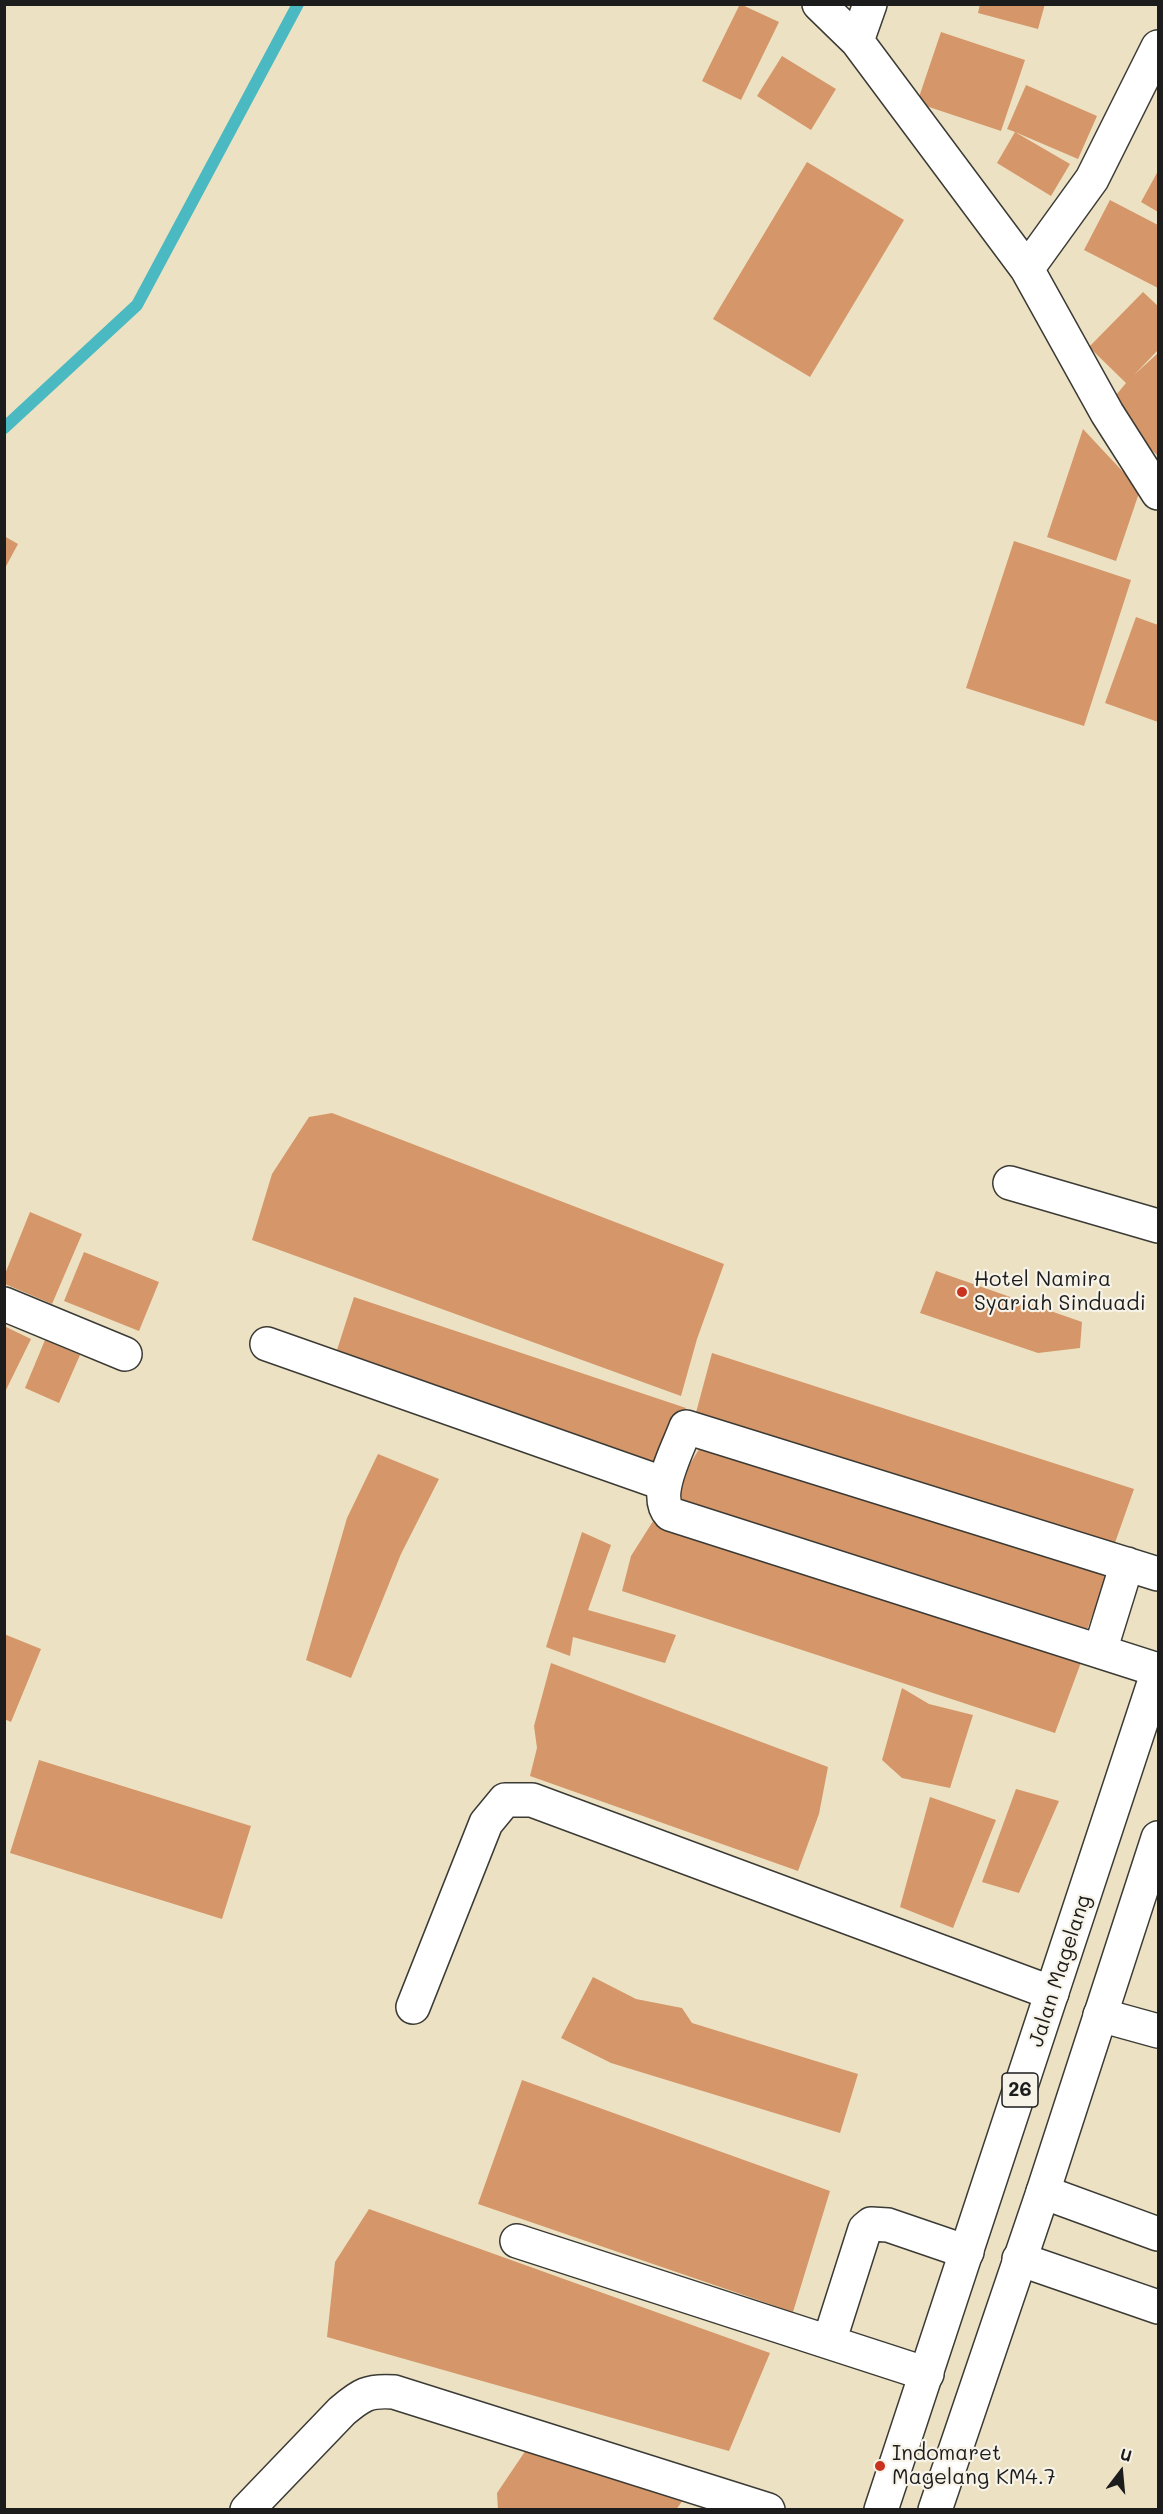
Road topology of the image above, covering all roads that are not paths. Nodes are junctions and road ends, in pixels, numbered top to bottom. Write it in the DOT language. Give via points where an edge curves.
graph roads {
  1 [pos="819,4"];
  2 [pos="870,4"];
  3 [pos="857,41"];
  4 [pos="1158,47"];
  5 [pos="1027,269"];
  6 [pos="1158,493"];
  7 [pos="1010,1183"];
  8 [pos="1158,1226"];
  9 [pos="4,1304"];
  10 [pos="267,1344"];
  11 [pos="125,1354"];
  12 [pos="664,1484"];
  13 [pos="1127,1564"];
  14 [pos="1158,1574"];
  15 [pos="1100,1651"];
  16 [pos="1158,1670"];
  17 [pos="1158,1838"];
  18 [pos="1150,1892"];
  19 [pos="1052,1993"];
  20 [pos="413,2007"];
  21 [pos="1100,2015"];
  22 [pos="1158,2031"];
  23 [pos="1043,2192"];
  24 [pos="1158,2234"];
  25 [pos="517,2241"];
  26 [pos="966,2252"];
  27 [pos="1019,2259"];
  28 [pos="1158,2307"];
  29 [pos="829,2342"];
  30 [pos="927,2374"];
  31 [pos="247,2510"];
  32 [pos="768,2510"];
  33 [pos="881,2510"];
  34 [pos="935,2510"];
  1 -- 3 [label="main road"];
  2 -- 3 [label="main road"];
  3 -- 5 [label="main road"];
  4 -- 5 [label="main road" via="1092,178"];
  5 -- 6 [label="main road" via="1107,412"];
  7 -- 8 [label="main road"];
  9 -- 11 [label="main road"];
  10 -- 12 [label="main road"];
  12 -- 13 [label="main road" via="686,1427"];
  12 -- 15 [label="main road" via="663,1503 670,1514"];
  13 -- 14 [label="main road"];
  13 -- 15 [label="main road"];
  15 -- 16 [label="main road"];
  16 -- 19 [label="main road, Jalan Magelang / 26"];
  17 -- 18 [label="main road, 26"];
  18 -- 21 [label="main road, 26"];
  19 -- 20 [label="main road" via="532,1800 505,1800 486,1823"];
  19 -- 26 [label="main road, Jalan Magelang / 26"];
  21 -- 22 [label="main road"];
  21 -- 23 [label="main road, 26"];
  23 -- 24 [label="main road"];
  23 -- 27 [label="main road, 26"];
  25 -- 29 [label="main road"];
  26 -- 29 [label="main road" via="888,2225 871,2224 865,2229"];
  26 -- 30 [label="main road, Jalan Magelang / 26"];
  27 -- 28 [label="main road"];
  27 -- 34 [label="main road, 26"];
  29 -- 30 [label="main road"];
  30 -- 33 [label="main road, Jalan Magelang / 26"];
  31 -- 32 [label="main road" via="342,2411 374,2391 394,2392"];
}
